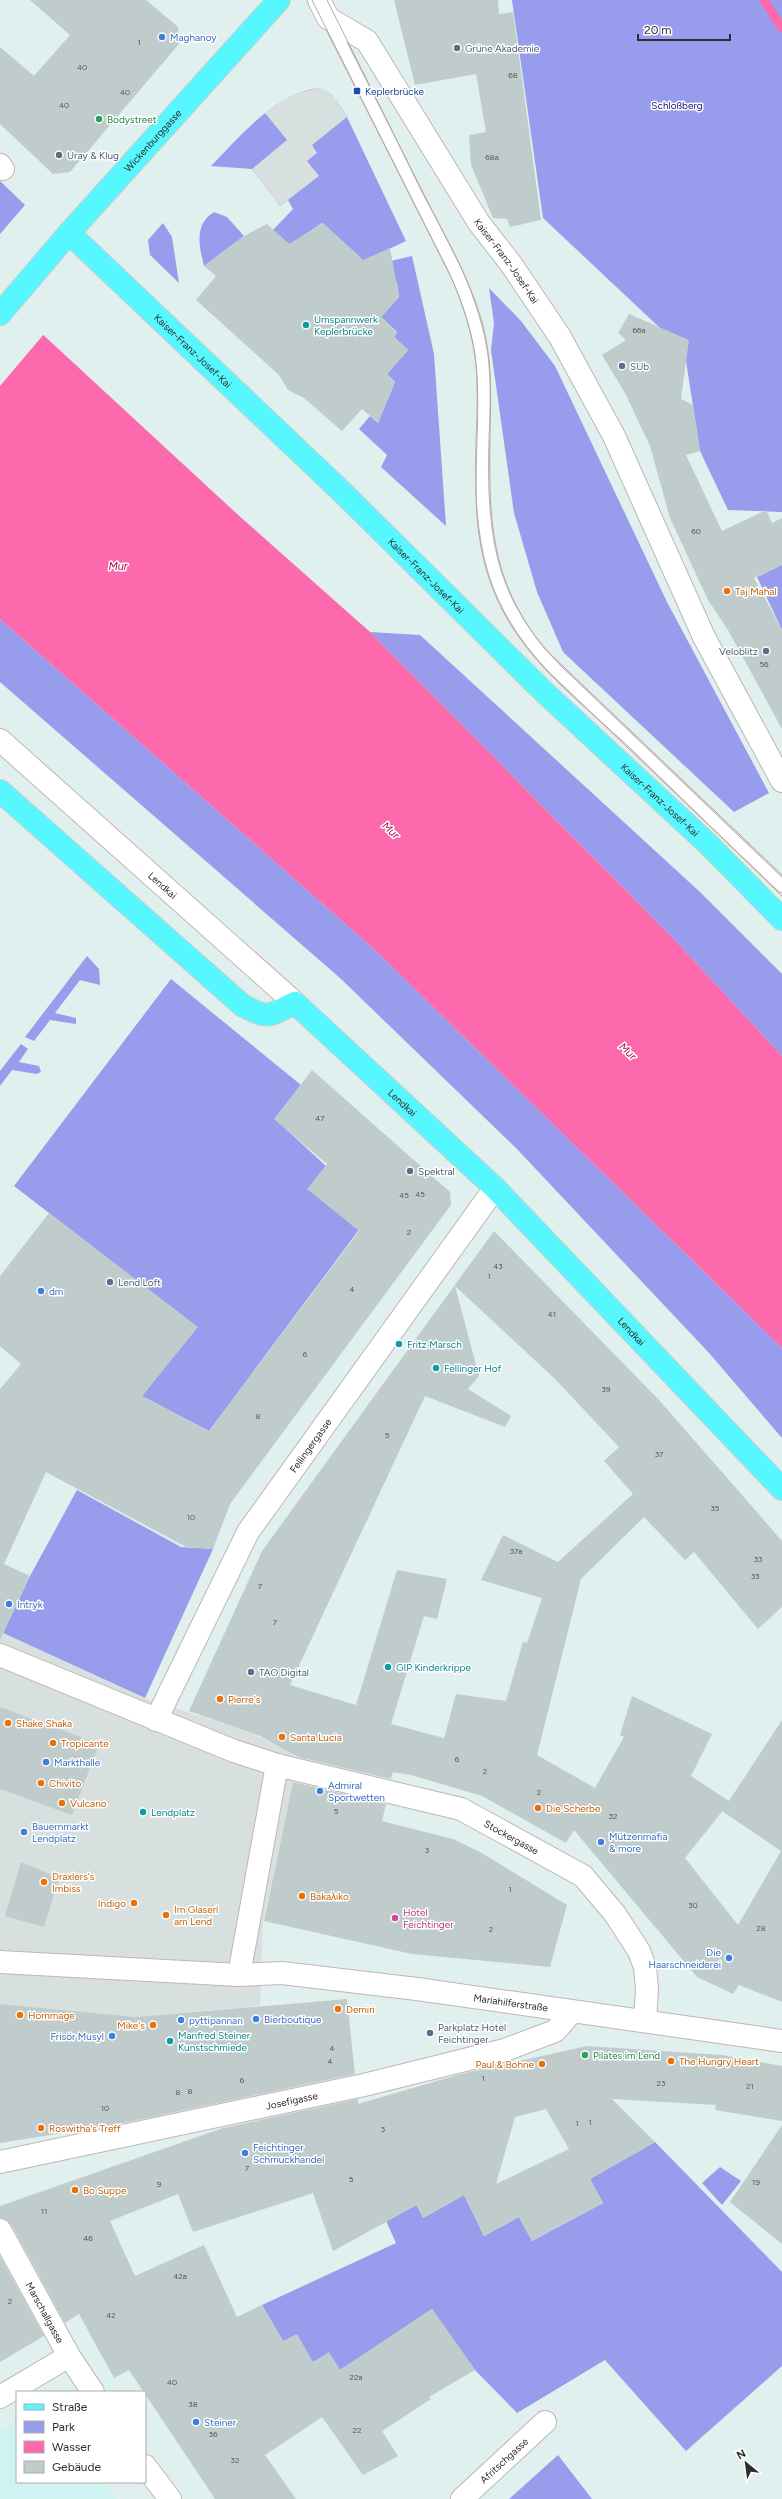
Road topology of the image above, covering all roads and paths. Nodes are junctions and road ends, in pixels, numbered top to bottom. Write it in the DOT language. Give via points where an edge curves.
graph roads {
  1 [pos="279,0"];
  2 [pos="324,9"];
  3 [pos="69,233"];
  4 [pos="0,314"];
  5 [pos="0,740"];
  6 [pos="782,781"];
  7 [pos="0,791"];
  8 [pos="782,886"];
  9 [pos="782,919"];
  10 [pos="295,1003"];
  11 [pos="495,1188"];
  12 [pos="782,1489"];
  13 [pos="0,1655"];
  14 [pos="156,1720"];
  15 [pos="277,1765"];
  16 [pos="0,1962"];
  17 [pos="239,1975"];
  18 [pos="572,2012"];
  19 [pos="645,2021"];
  20 [pos="782,2040"];
  21 [pos="0,2162"];
  22 [pos="0,2230"];
  23 [pos="69,2356"];
  24 [pos="92,2391"];
  25 [pos="0,2397"];
  26 [pos="545,2422"];
  27 [pos="146,2467"];
  28 [pos="170,2499"];
  29 [pos="462,2499"];
  1 -- 3 [label="main road, Wickenburggasse"];
  2 -- 6 [label="street, Kaiser-Franz-Josef-Kai" via="367,41 479,223 511,264 560,337 614,436 704,637"];
  2 -- 8 [label="lane" via="455,270 472,311 482,366 482,486 486,530 500,588 515,620 530,642 556,670"];
  3 -- 4 [label="main road, Wickenburggasse"];
  3 -- 9 [label="main road, Kaiser-Franz-Josef-Kai" via="341,491 543,691 708,844"];
  5 -- 10 [label="street, Lendkai"];
  7 -- 10 [label="main road" via="242,1005 262,1016"];
  10 -- 11 [label="main road, Lendkai"];
  11 -- 12 [label="main road, Lendkai"];
  11 -- 14 [label="street, Fellingergasse" via="248,1532"];
  13 -- 14 [label="street"];
  14 -- 15 [label="street"];
  15 -- 17 [label="street"];
  15 -- 19 [label="street, Stockergasse" via="461,1809 583,1876 616,1914 639,1950 645,1967"];
  16 -- 17 [label="street"];
  17 -- 18 [label="street, Mariahilferstraße" via="282,1973"];
  18 -- 19 [label="street, Mariahilferstraße"];
  18 -- 21 [label="street, Josefigasse" via="555,2031 505,2050 364,2085"];
  19 -- 20 [label="street, Mariahilferstraße"];
  22 -- 23 [label="street, Marschallgasse"];
  23 -- 24 [label="street, Marschallgasse"];
  23 -- 25 [label="street"];
  26 -- 29 [label="street, Afritschgasse"];
  27 -- 28 [label="street"];
}
